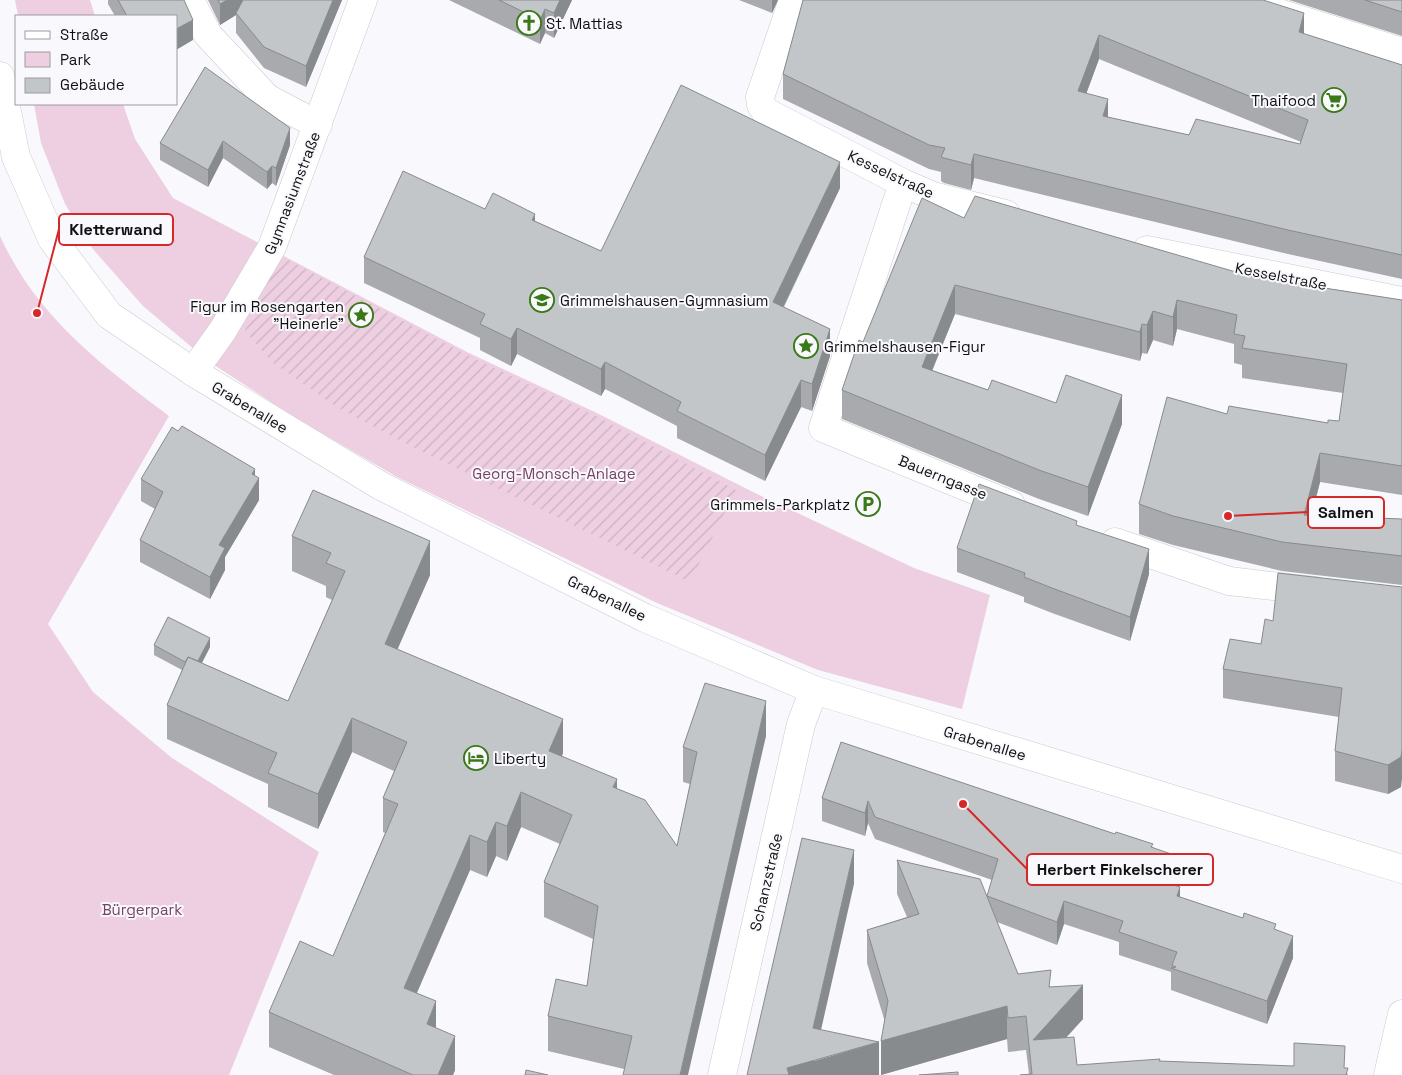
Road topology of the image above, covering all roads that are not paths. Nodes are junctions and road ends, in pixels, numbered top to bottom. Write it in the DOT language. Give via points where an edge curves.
graph roads {
  1 [pos="190,0"];
  2 [pos="363,0"];
  3 [pos="793,0"];
  4 [pos="1238,0"];
  5 [pos="1402,52"];
  6 [pos="0,76"];
  7 [pos="318,125"];
  8 [pos="903,183"];
  9 [pos="1027,220"];
  10 [pos="1122,244"];
  11 [pos="1402,301"];
  12 [pos="192,372"];
  13 [pos="1034,514"];
  14 [pos="1090,533"];
  15 [pos="1344,594"];
  16 [pos="814,690"];
  17 [pos="1402,869"];
  18 [pos="1402,1014"];
  19 [pos="722,1075"];
  20 [pos="1388,1075"];
  1 -- 7 [label="street" via="208,35 267,98"];
  2 -- 7 [label="street, Gymnasiumstraße"];
  3 -- 8 [label="street, Kesselstraße" via="760,97 761,105 766,112"];
  4 -- 5 [label="street"];
  6 -- 12 [label="street, Grabenallee" via="16,157 52,239 109,315"];
  7 -- 12 [label="street, Gymnasiumstraße" via="272,247 223,330"];
  8 -- 9 [label="street, Kesselstraße" via="933,196"];
  8 -- 13 [label="street, Bauerngasse" via="823,428"];
  10 -- 11 [label="street, Kesselstraße"];
  12 -- 16 [label="street, Grabenallee" via="381,486 645,618"];
  14 -- 15 [label="street" via="1228,581"];
  16 -- 17 [label="street, Grabenallee"];
  16 -- 19 [label="street, Schanzstraße" via="801,724"];
  18 -- 20 [label="street"];
}
